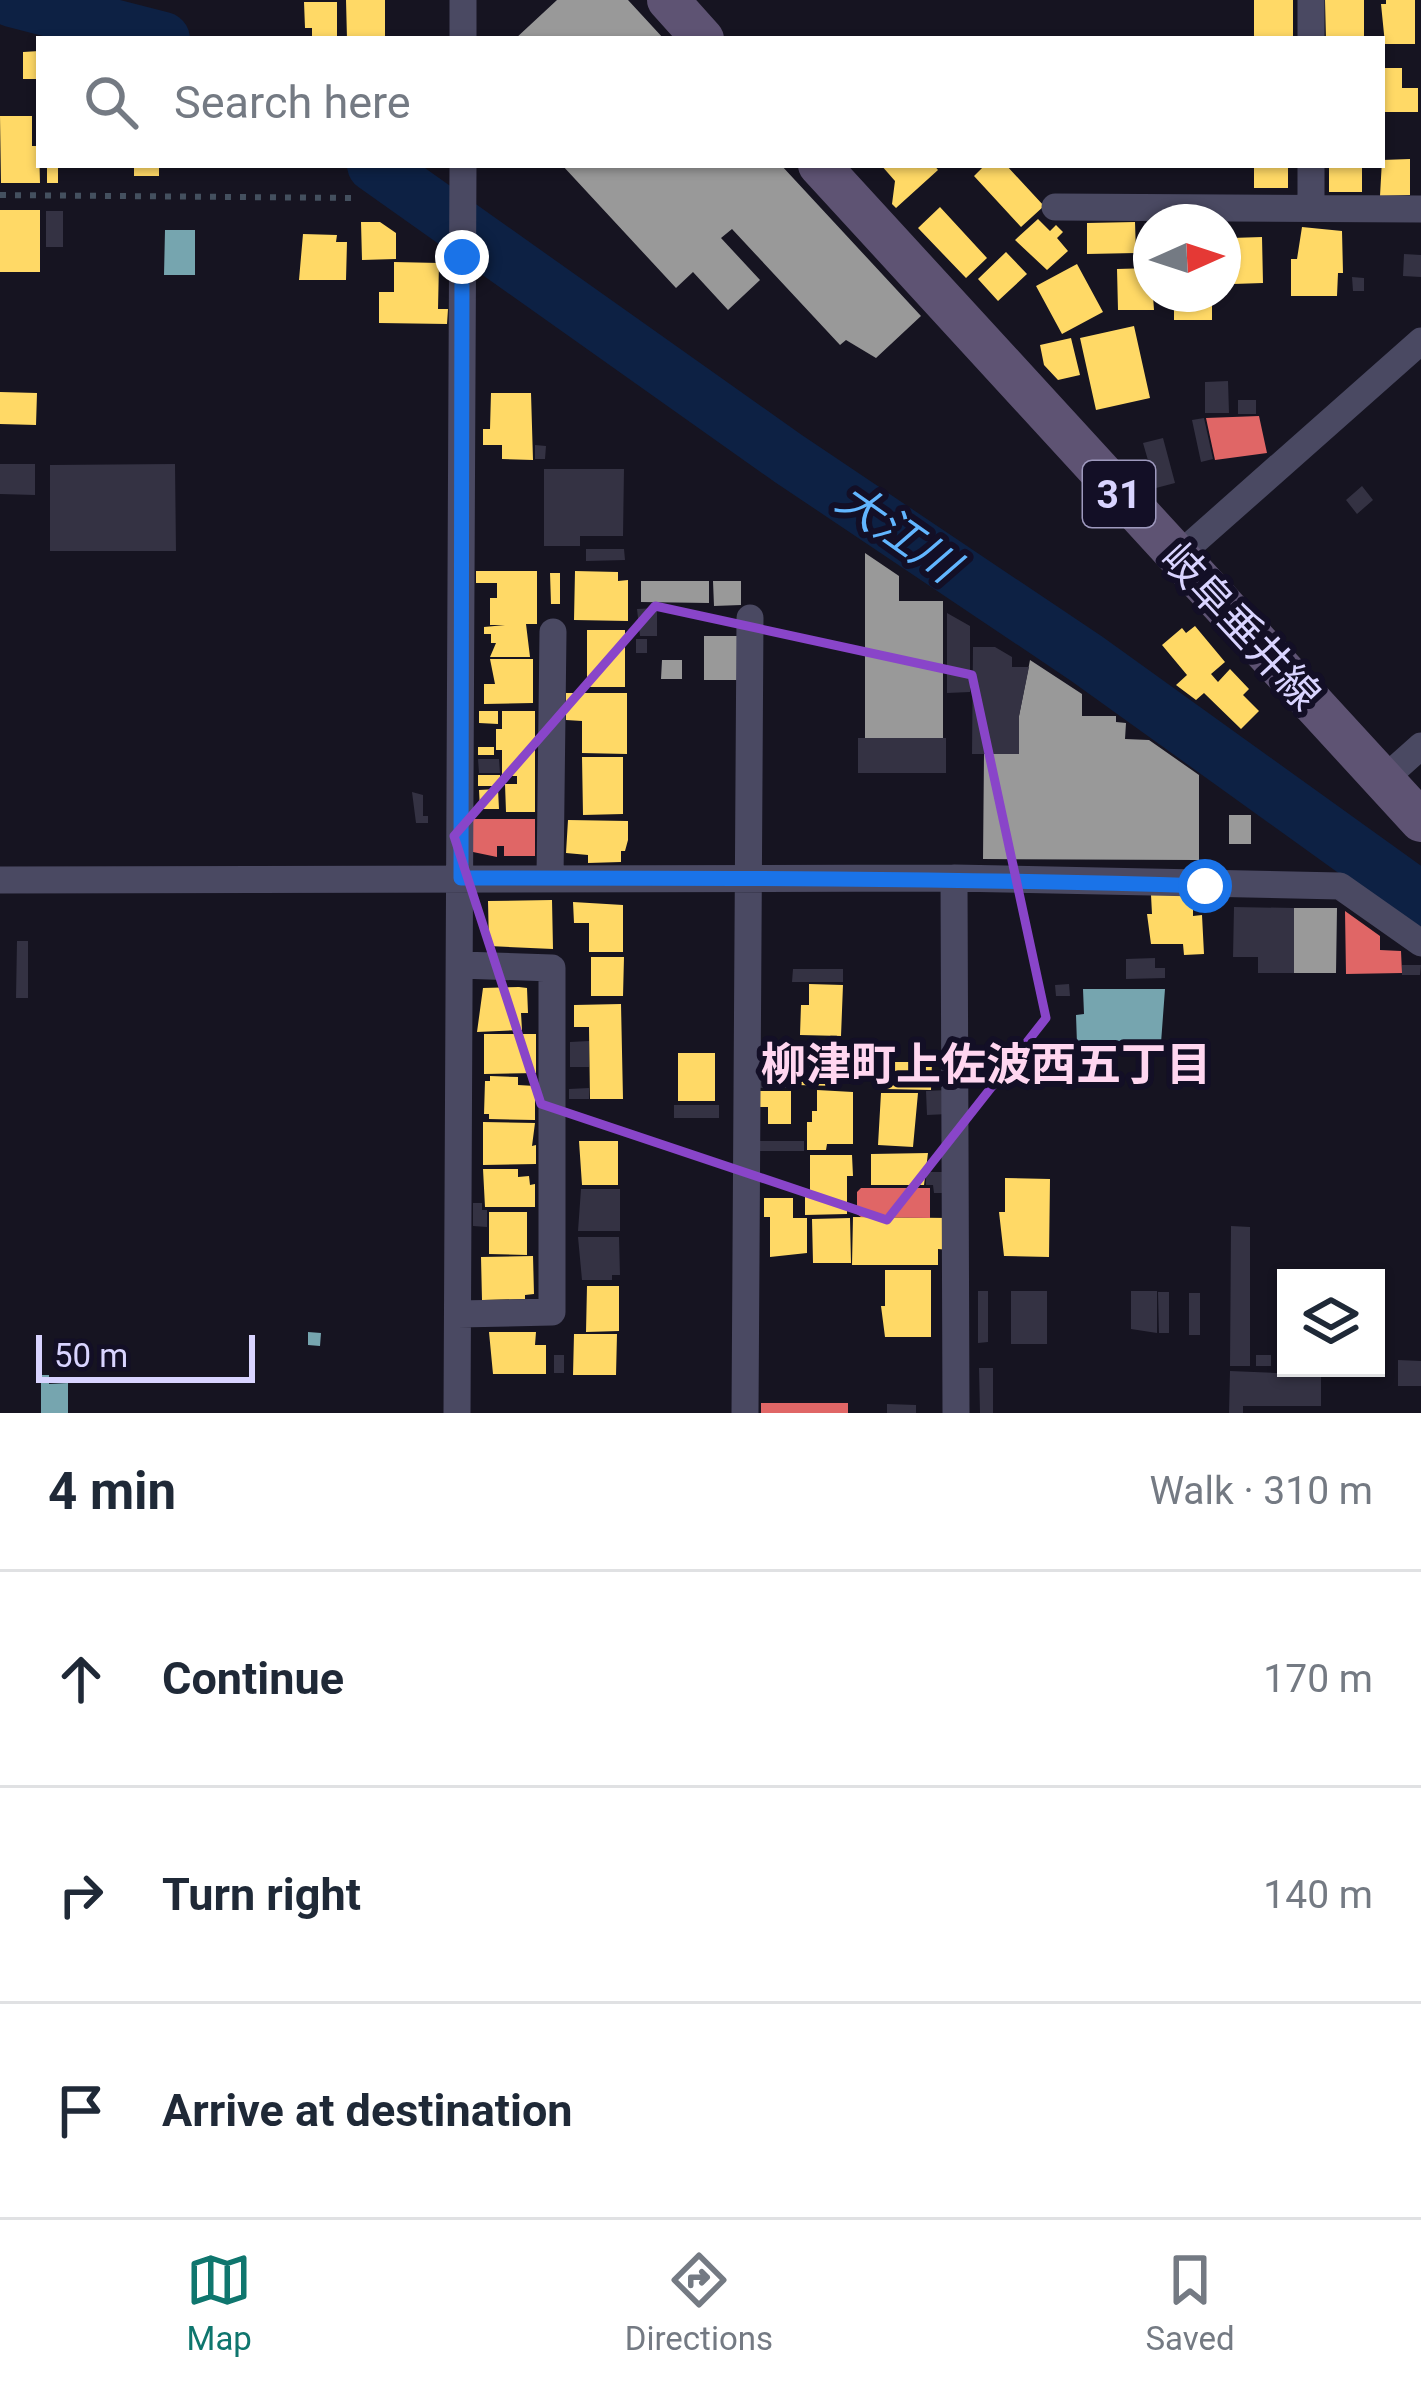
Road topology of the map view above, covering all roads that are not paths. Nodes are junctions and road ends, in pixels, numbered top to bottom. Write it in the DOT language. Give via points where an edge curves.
graph roads {
  1 [pos="464,0"];
  2 [pos="668,0"];
  3 [pos="1311,0"];
  4 [pos="463,36"];
  5 [pos="700,36"];
  6 [pos="1311,36"];
  7 [pos="463,168"];
  8 [pos="821,168"];
  9 [pos="1311,168"];
  10 [pos="1055,206"];
  11 [pos="1311,208"];
  12 [pos="1421,209"];
  13 [pos="1421,341"];
  14 [pos="1178,557"];
  15 [pos="750,618"];
  16 [pos="554,632"];
  17 [pos="1421,746"];
  18 [pos="1383,780"];
  19 [pos="1421,821"];
  20 [pos="461,878"];
  21 [pos="550,878"];
  22 [pos="954,878"];
  23 [pos="0,880"];
  24 [pos="748,881"];
  25 [pos="1421,943"];
  26 [pos="460,965"];
  27 [pos="458,1314"];
  28 [pos="457,1413"];
  29 [pos="746,1413"];
  30 [pos="956,1413"];
  1 -- 4 [label="street"];
  2 -- 5 [label="main road"];
  3 -- 6 [label="street"];
  7 -- 20 [label="street"];
  8 -- 14 [label="main road, 岐阜垂井線 / 31"];
  9 -- 11 [label="street"];
  10 -- 11 [label="street"];
  11 -- 12 [label="street"];
  13 -- 14 [label="street"];
  14 -- 18 [label="main road, 岐阜垂井線 / 31"];
  15 -- 24 [label="street"];
  16 -- 21 [label="street"];
  17 -- 18 [label="street"];
  18 -- 19 [label="main road, 岐阜垂井線 / 31"];
  20 -- 21 [label="street"];
  20 -- 23 [label="street"];
  20 -- 26 [label="street"];
  21 -- 24 [label="street"];
  22 -- 24 [label="street"];
  22 -- 25 [label="street" via="1340,886"];
  22 -- 30 [label="street"];
  24 -- 29 [label="street"];
  26 -- 27 [label="street"];
  26 -- 27 [label="street" via="552,968 552,1312"];
  27 -- 28 [label="street"];
}
